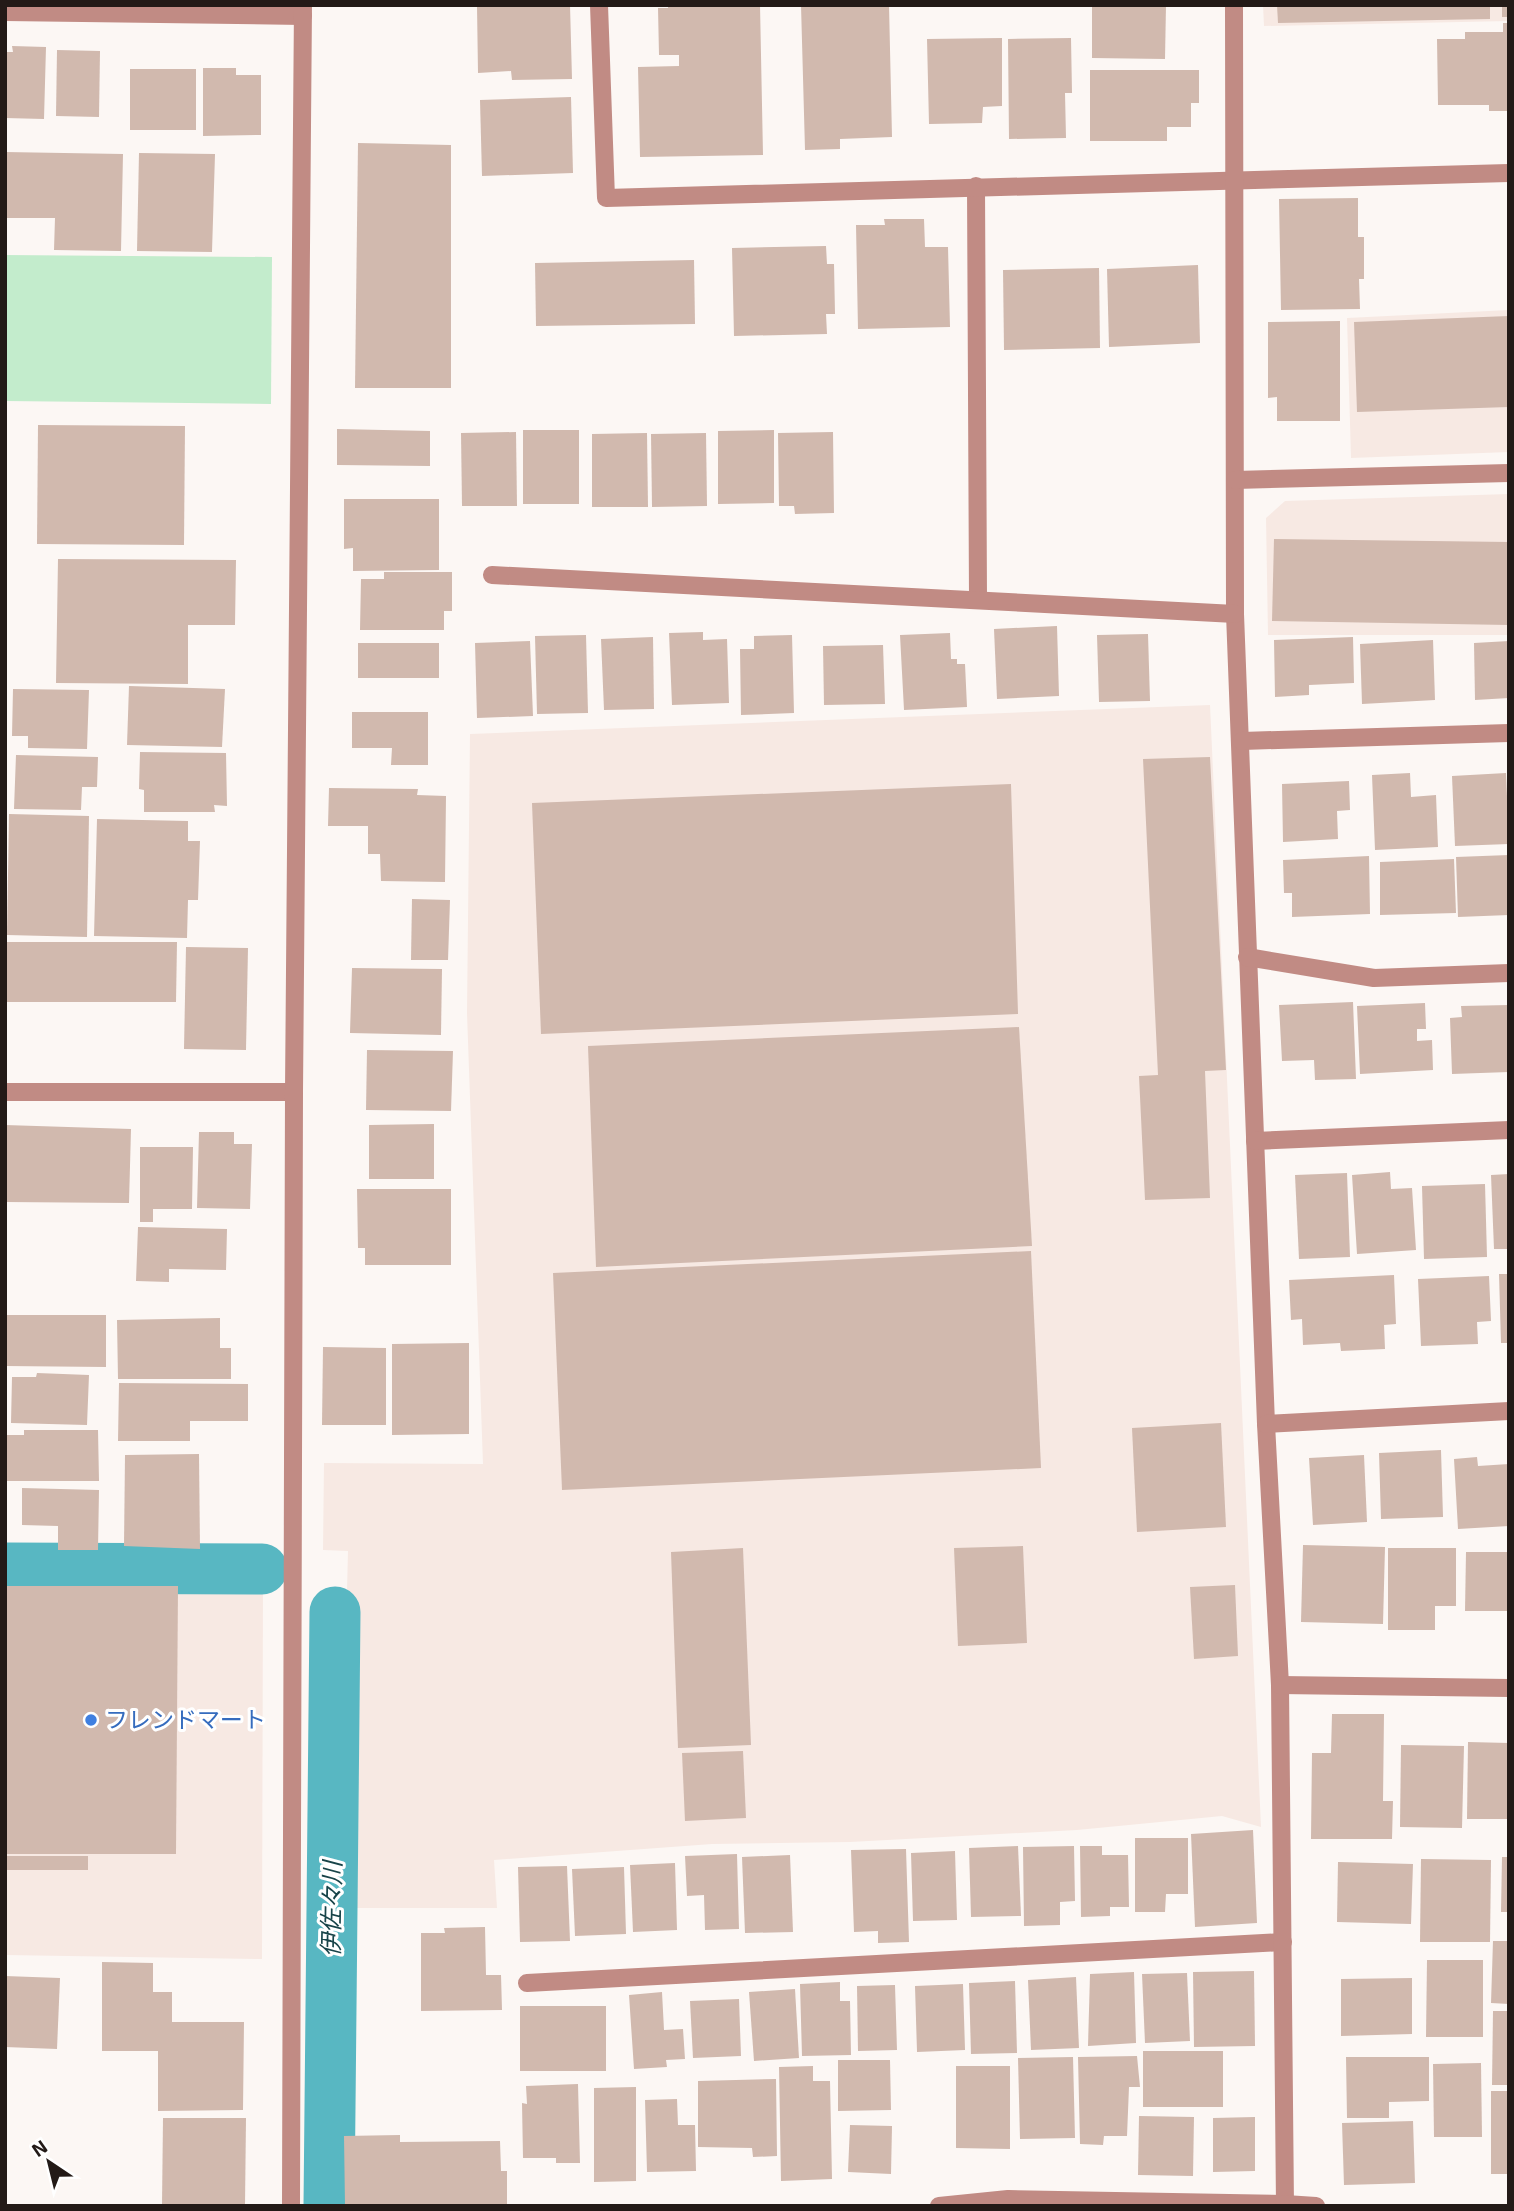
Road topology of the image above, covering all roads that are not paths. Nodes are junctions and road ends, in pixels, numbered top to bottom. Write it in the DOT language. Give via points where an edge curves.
graph roads {
  1 [pos="599,5"];
  2 [pos="1234,5"];
  3 [pos="303,11"];
  4 [pos="5,12"];
  5 [pos="1509,173"];
  6 [pos="1236,180"];
  7 [pos="976,186"];
  8 [pos="1509,473"];
  9 [pos="1235,480"];
  10 [pos="492,575"];
  11 [pos="978,599"];
  12 [pos="1235,614"];
  13 [pos="1509,733"];
  14 [pos="1242,741"];
  15 [pos="1247,957"];
  16 [pos="1509,972"];
  17 [pos="294,1092"];
  18 [pos="5,1093"];
  19 [pos="1509,1130"];
  20 [pos="1255,1141"];
  21 [pos="1509,1411"];
  22 [pos="1266,1424"];
  23 [pos="1280,1685"];
  24 [pos="1509,1688"];
  25 [pos="1283,1942"];
  26 [pos="527,1983"];
  27 [pos="1285,2205"];
  28 [pos="291,2206"];
  29 [pos="939,2206"];
  30 [pos="1316,2206"];
  1 -- 7 [label="street" via="606,198"];
  2 -- 6 [label="street"];
  3 -- 4 [label="street"];
  3 -- 17 [label="street"];
  5 -- 6 [label="street"];
  6 -- 7 [label="street"];
  6 -- 9 [label="street"];
  7 -- 11 [label="street"];
  8 -- 9 [label="street"];
  9 -- 12 [label="street"];
  10 -- 11 [label="street"];
  11 -- 12 [label="street"];
  12 -- 14 [label="street"];
  13 -- 14 [label="street"];
  14 -- 15 [label="street"];
  15 -- 16 [label="street" via="1374,978"];
  15 -- 20 [label="street"];
  17 -- 18 [label="street"];
  17 -- 28 [label="street"];
  19 -- 20 [label="street"];
  20 -- 22 [label="street"];
  21 -- 22 [label="street"];
  22 -- 23 [label="street"];
  23 -- 24 [label="street"];
  23 -- 25 [label="street"];
  25 -- 26 [label="street"];
  25 -- 27 [label="street"];
  27 -- 29 [label="street" via="1008,2199"];
  27 -- 30 [label="street"];
}
